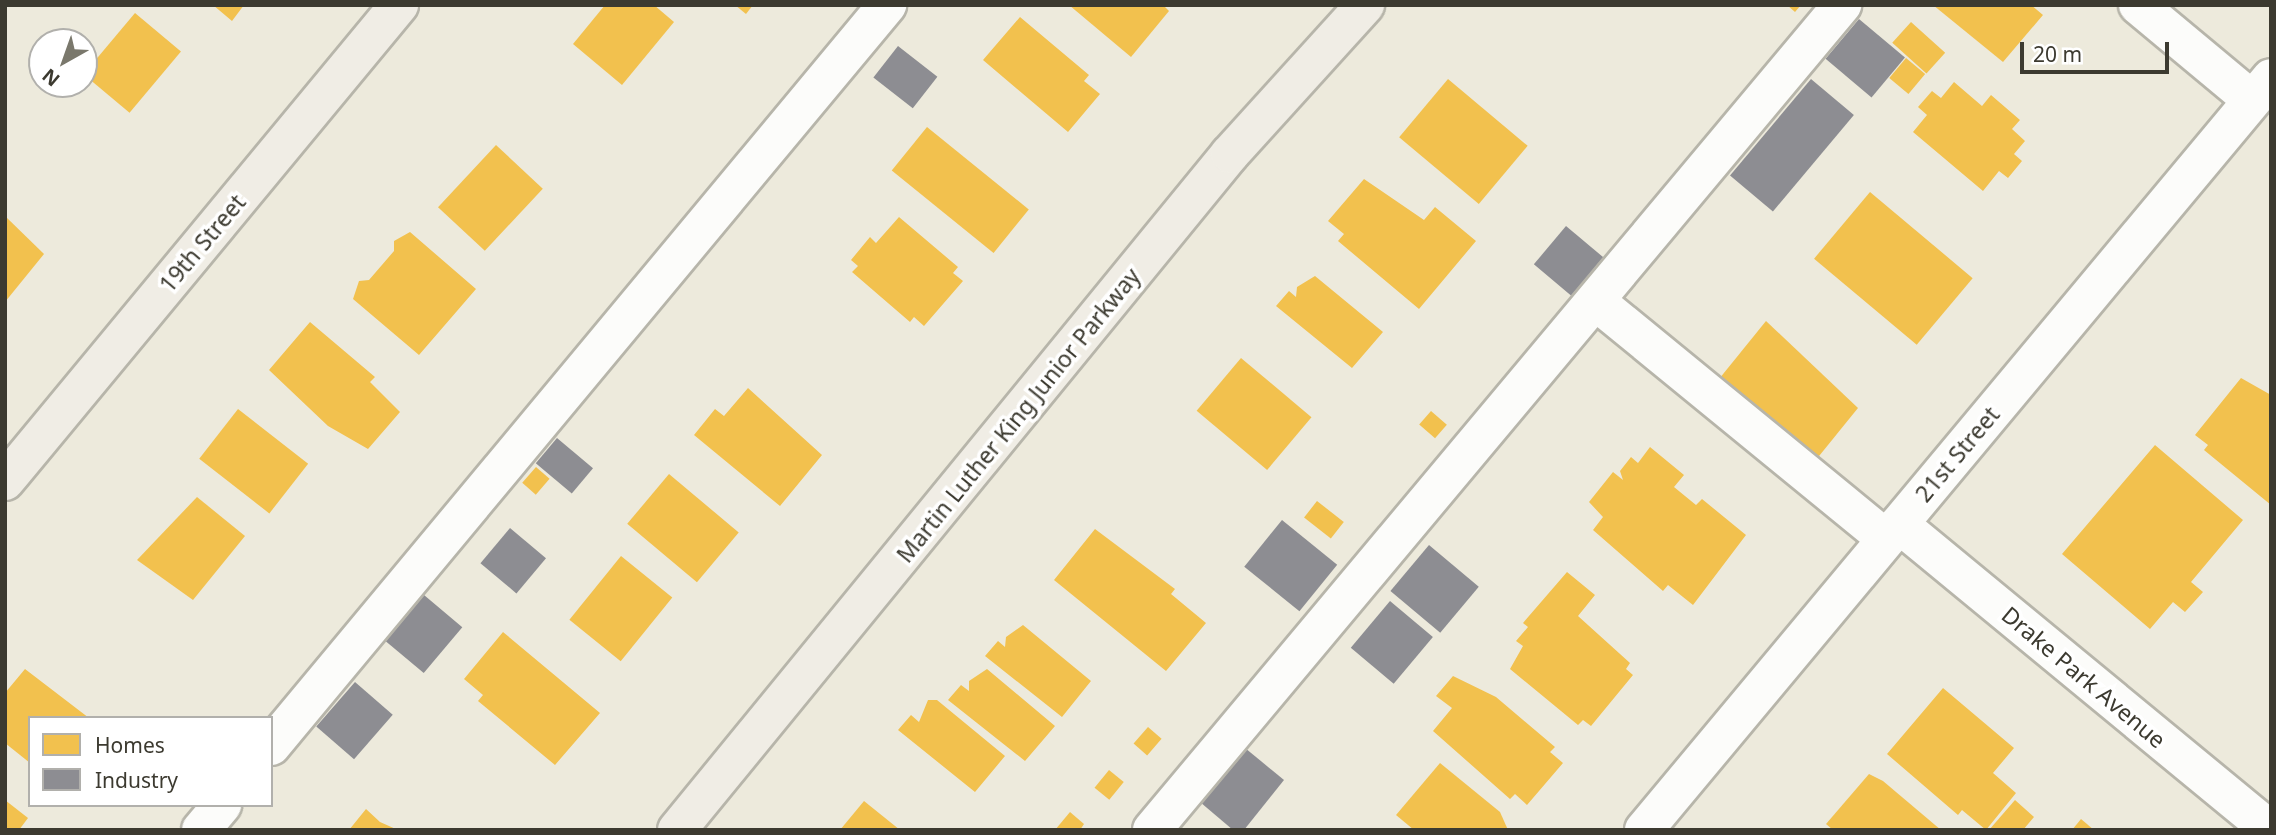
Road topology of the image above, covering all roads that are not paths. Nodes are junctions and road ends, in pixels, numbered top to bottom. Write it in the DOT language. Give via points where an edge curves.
graph roads {
  1 [pos="399,5"];
  2 [pos="887,5"];
  3 [pos="1365,5"];
  4 [pos="1842,5"];
  5 [pos="2138,5"];
  6 [pos="2261,89"];
  7 [pos="1598,303"];
  8 [pos="5,481"];
  9 [pos="1893,532"];
  10 [pos="273,744"];
  11 [pos="220,807"];
  12 [pos="201,830"];
  13 [pos="677,830"];
  14 [pos="1152,830"];
  15 [pos="1644,830"];
  16 [pos="2270,830"];
  1 -- 8 [label="main road, 19th Street"];
  2 -- 10 [label="street"];
  3 -- 13 [label="main road, Martin Luther King Junior Parkway" via="1230,154"];
  4 -- 7 [label="street"];
  5 -- 6 [label="street"];
  6 -- 9 [label="street, 21st Street"];
  7 -- 9 [label="street, Drake Park Avenue"];
  7 -- 14 [label="street"];
  9 -- 15 [label="street, 21st Street"];
  9 -- 16 [label="street, Drake Park Avenue"];
  11 -- 12 [label="street"];
}
